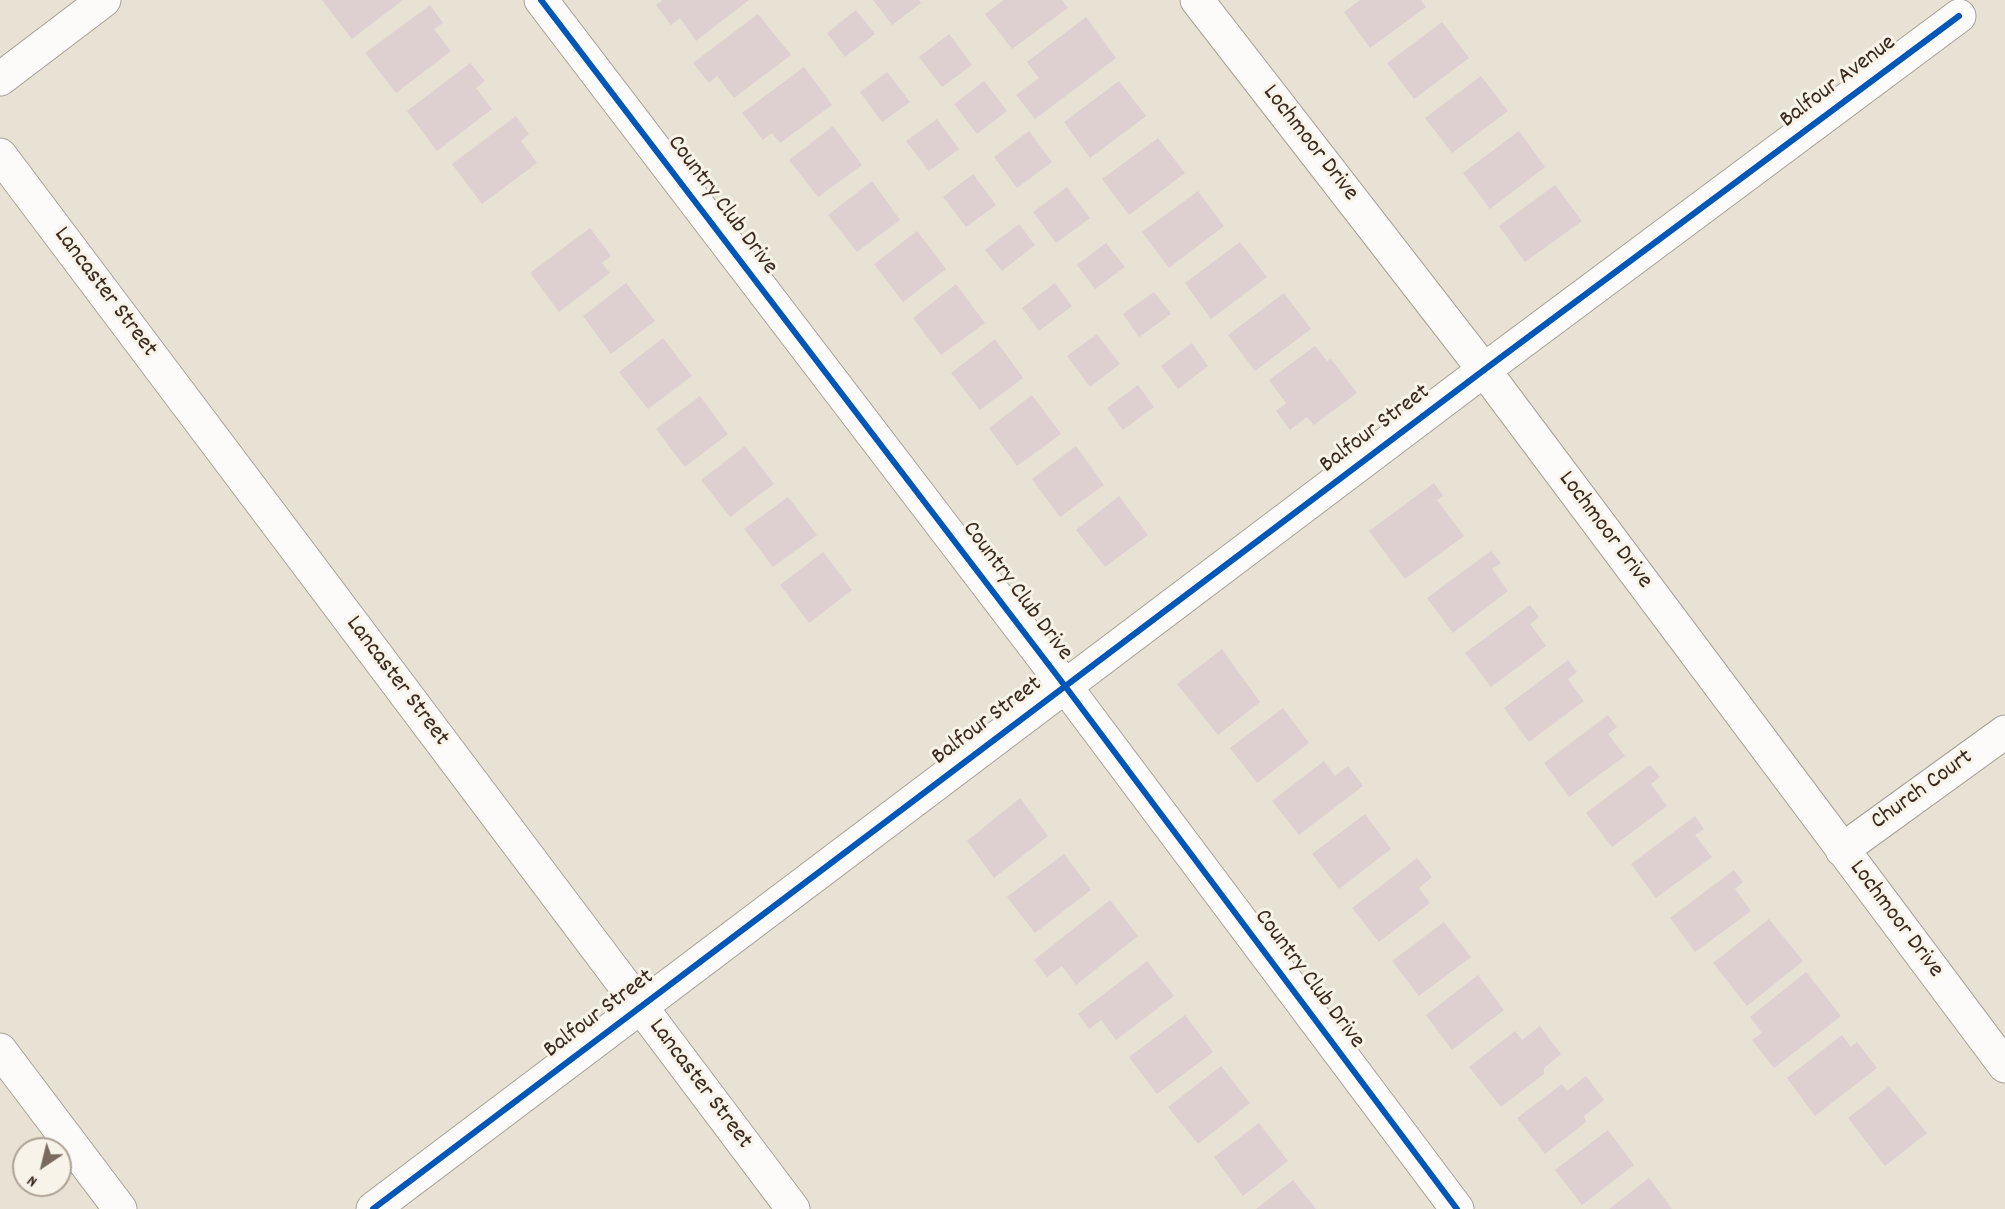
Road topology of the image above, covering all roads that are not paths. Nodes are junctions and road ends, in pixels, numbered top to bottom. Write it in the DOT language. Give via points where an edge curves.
graph roads {
  1 [pos="104,0"];
  2 [pos="541,0"];
  3 [pos="1197,0"];
  4 [pos="1959,16"];
  5 [pos="0,79"];
  6 [pos="0,155"];
  7 [pos="1741,179"];
  8 [pos="1484,370"];
  9 [pos="1065,686"];
  10 [pos="2005,732"];
  11 [pos="1842,850"];
  12 [pos="640,1006"];
  13 [pos="0,1050"];
  14 [pos="2005,1066"];
  15 [pos="120,1209"];
  16 [pos="373,1209"];
  17 [pos="793,1209"];
  18 [pos="1457,1209"];
  1 -- 5 [label="street"];
  2 -- 9 [label="street, Country Club Drive"];
  3 -- 8 [label="street, Lochmoor Drive"];
  4 -- 7 [label="street, Balfour Avenue"];
  6 -- 12 [label="street, Lancaster Street"];
  7 -- 8 [label="street, Balfour Street"];
  8 -- 9 [label="street, Balfour Street"];
  8 -- 11 [label="street, Lochmoor Drive"];
  9 -- 12 [label="street, Balfour Street"];
  9 -- 18 [label="street, Country Club Drive"];
  10 -- 11 [label="street, Church Court"];
  11 -- 14 [label="street, Lochmoor Drive"];
  12 -- 16 [label="street, Balfour Street"];
  12 -- 17 [label="street, Lancaster Street"];
  13 -- 15 [label="street"];
}
